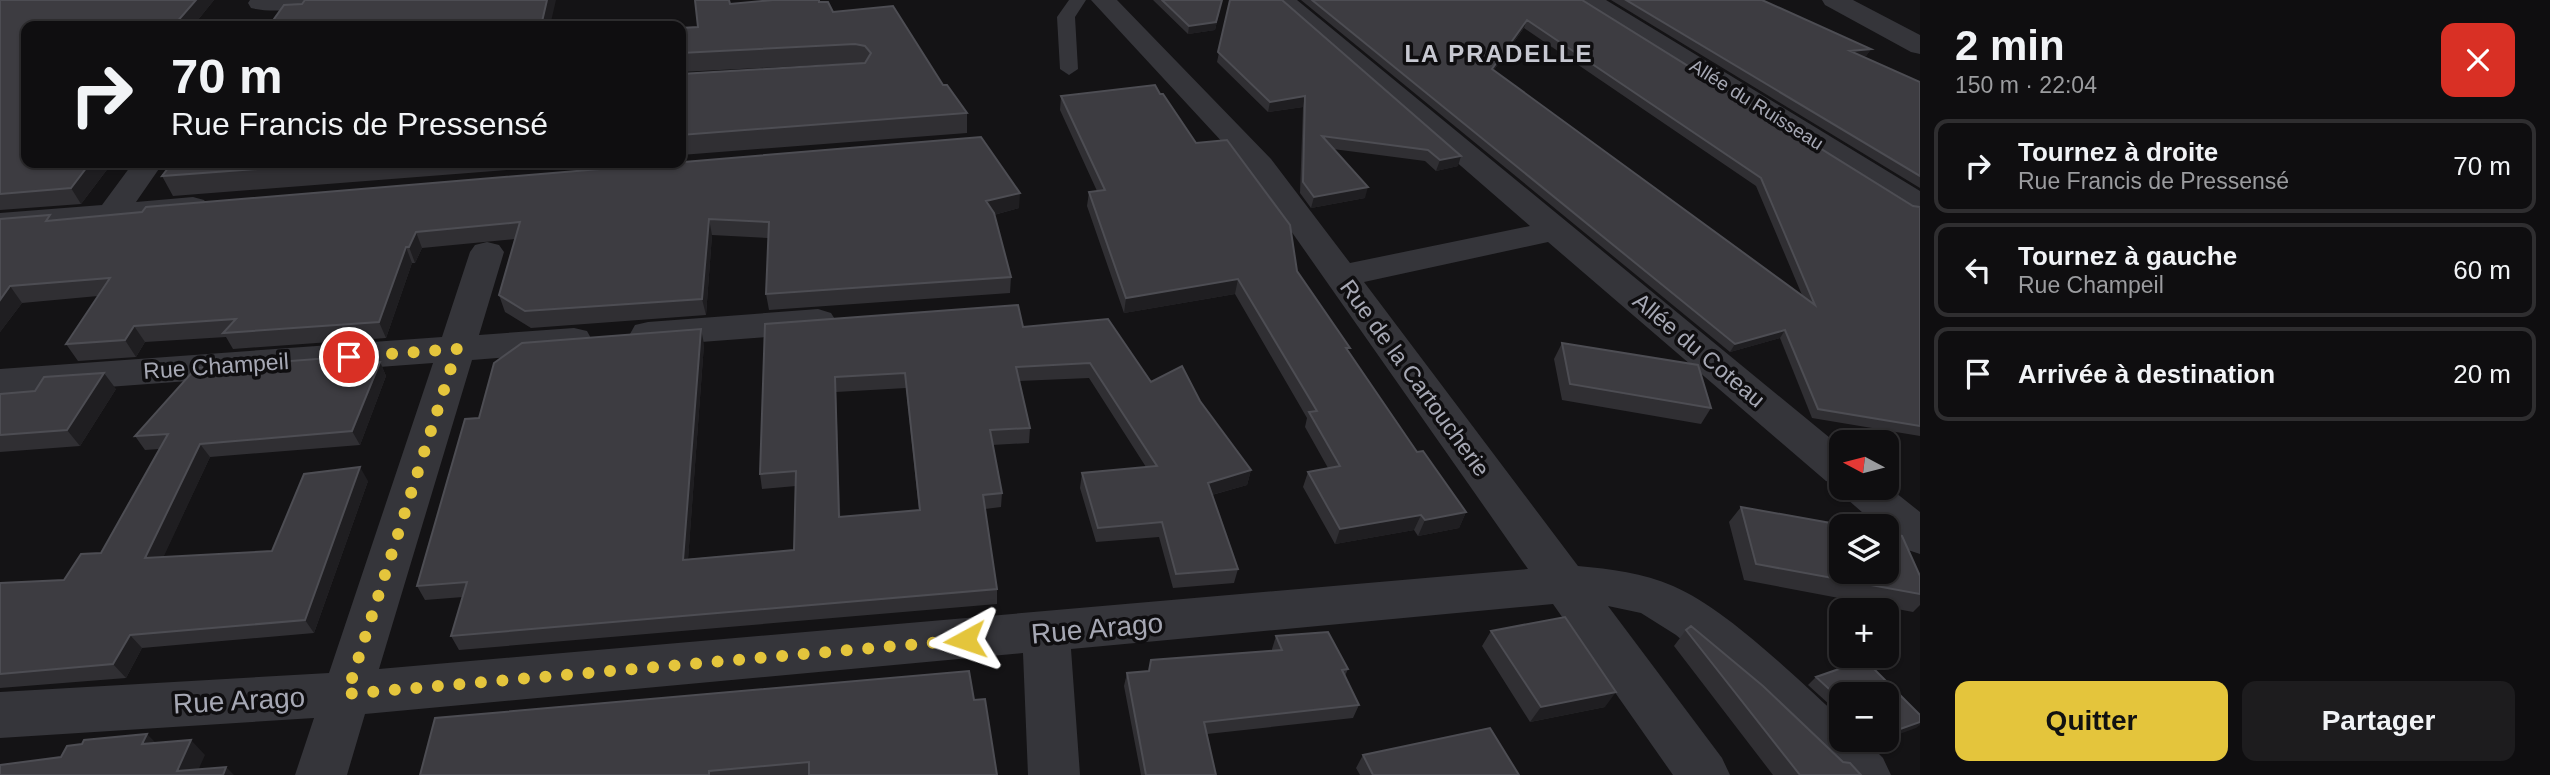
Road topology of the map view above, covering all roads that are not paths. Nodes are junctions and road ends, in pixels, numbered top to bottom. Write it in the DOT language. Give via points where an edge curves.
graph roads {
  1 [pos="311,0"];
  2 [pos="1078,0"];
  3 [pos="1103,0"];
  4 [pos="1282,0"];
  5 [pos="1835,0"];
  6 [pos="261,1"];
  7 [pos="1599,1"];
  8 [pos="247,21"];
  9 [pos="1920,46"];
  10 [pos="1069,69"];
  11 [pos="144,168"];
  12 [pos="221,205"];
  13 [pos="1920,205"];
  14 [pos="112,214"];
  15 [pos="0,223"];
  16 [pos="1557,230"];
  17 [pos="487,252"];
  18 [pos="1341,276"];
  19 [pos="854,318"];
  20 [pos="457,349"];
  21 [pos="0,382"];
  22 [pos="1829,460"];
  23 [pos="1876,500"];
  24 [pos="1920,537"];
  25 [pos="1566,584"];
  26 [pos="1046,633"];
  27 [pos="347,694"];
  28 [pos="0,715"];
  29 [pos="321,775"];
  30 [pos="1054,775"];
  31 [pos="1704,775"];
  32 [pos="1865,775"];
  1 -- 6 [label="street"];
  2 -- 10 [label="lane" via="1066,17"];
  3 -- 18 [label="street, Rue de la Cartoucherie" via="1260,165"];
  4 -- 16 [label="street, Allée du Coteau"];
  5 -- 9 [label="street"];
  6 -- 8 [label="street"];
  7 -- 13 [label="street, Allée du Ruisseau"];
  11 -- 14 [label="street"];
  12 -- 14 [label="street"];
  14 -- 15 [label="street"];
  16 -- 18 [label="street"];
  16 -- 22 [label="street, Allée du Coteau"];
  17 -- 20 [label="street"];
  18 -- 25 [label="street, Rue de la Cartoucherie"];
  19 -- 20 [label="street, Rue Champeil"];
  20 -- 21 [label="street, Rue Champeil"];
  20 -- 27 [label="street"];
  23 -- 24 [label="street"];
  25 -- 26 [label="street, Rue Arago"];
  25 -- 31 [label="street, Rue de la Cartoucherie"];
  25 -- 32 [label="street" via="1646,596 1678,612 1789,701"];
  26 -- 27 [label="street, Rue Arago"];
  26 -- 30 [label="street"];
  27 -- 28 [label="street, Rue Arago"];
  27 -- 29 [label="street"];
}
